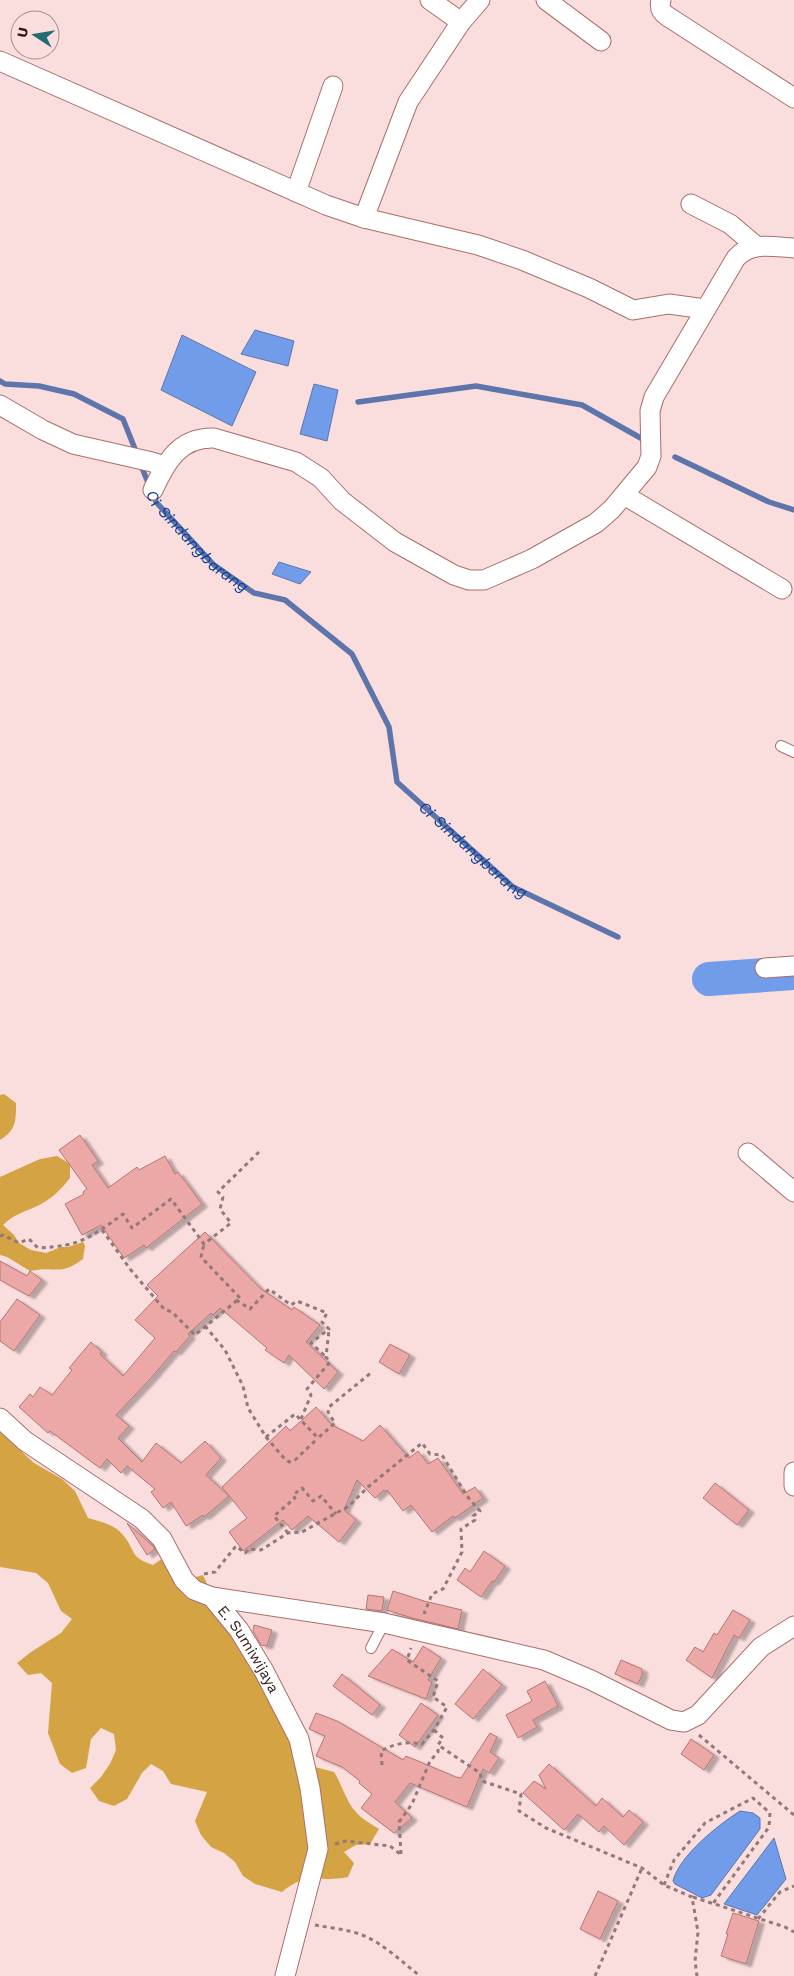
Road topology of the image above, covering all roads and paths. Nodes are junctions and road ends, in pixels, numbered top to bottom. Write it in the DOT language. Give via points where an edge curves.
graph roads {
  1 [pos="430,0"];
  2 [pos="480,0"];
  3 [pos="546,0"];
  4 [pos="661,0"];
  5 [pos="461,22"];
  6 [pos="601,41"];
  7 [pos="0,61"];
  8 [pos="333,86"];
  9 [pos="794,98"];
  10 [pos="296,192"];
  11 [pos="691,204"];
  12 [pos="364,218"];
  13 [pos="756,246"];
  14 [pos="794,248"];
  15 [pos="705,309"];
  16 [pos="0,405"];
  17 [pos="158,464"];
  18 [pos="153,490"];
  19 [pos="624,495"];
  20 [pos="782,589"];
  21 [pos="782,746"];
  22 [pos="794,752"];
  23 [pos="794,966"];
  24 [pos="765,968"];
  25 [pos="262,1150"];
  26 [pos="748,1153"];
  27 [pos="794,1192"];
  28 [pos="102,1230"];
  29 [pos="0,1236"];
  30 [pos="204,1244"];
  31 [pos="236,1300"];
  32 [pos="205,1326"];
  33 [pos="329,1329"];
  34 [pos="326,1357"];
  35 [pos="372,1372"];
  36 [pos="0,1418"];
  37 [pos="301,1419"];
  38 [pos="266,1437"];
  39 [pos="318,1438"];
  40 [pos="794,1472"];
  41 [pos="794,1486"];
  42 [pos="336,1514"];
  43 [pos="288,1533"];
  44 [pos="184,1580"];
  45 [pos="212,1597"];
  46 [pos="384,1623"];
  47 [pos="794,1626"];
  48 [pos="417,1630"];
  49 [pos="371,1648"];
  50 [pos="684,1722"];
  51 [pos="434,1730"];
  52 [pos="438,1745"];
  53 [pos="382,1765"];
  54 [pos="794,1815"];
  55 [pos="318,1849"];
  56 [pos="642,1868"];
  57 [pos="664,1884"];
  58 [pos="794,1886"];
  59 [pos="692,1897"];
  60 [pos="712,1904"];
  61 [pos="758,1919"];
  62 [pos="299,1923"];
  63 [pos="794,1932"];
  64 [pos="285,1976"];
  65 [pos="420,1976"];
  66 [pos="595,1976"];
  67 [pos="698,1976"];
  1 -- 5 [label="street"];
  2 -- 5 [label="street"];
  3 -- 6 [label="street"];
  4 -- 9 [label="street" via="660,7 667,16"];
  5 -- 12 [label="street" via="408,102"];
  7 -- 10 [label="street"];
  8 -- 10 [label="street"];
  10 -- 12 [label="street"];
  11 -- 13 [label="street" via="730,224"];
  12 -- 15 [label="street" via="522,260 632,310 669,304"];
  13 -- 14 [label="street"];
  13 -- 15 [label="street" via="743,250 736,258"];
  15 -- 19 [label="street" via="654,397 650,411 651,456 647,467"];
  16 -- 17 [label="street" via="73,444"];
  17 -- 18 [label="street"];
  17 -- 19 [label="street" via="191,441 201,438 214,438 296,462 321,478 342,501 395,542 469,580 484,580 532,559 596,523"];
  19 -- 20 [label="street"];
  21 -- 22 [label="lane"];
  23 -- 24 [label="street"];
  25 -- 30 [label="path" via="218,1192 223,1197 220,1209 230,1223"];
  26 -- 27 [label="street"];
  28 -- 29 [label="path" via="83,1242 61,1247 38,1248 29,1239 19,1243"];
  28 -- 30 [label="path" via="124,1214 132,1228 171,1199"];
  28 -- 32 [label="path" via="164,1309 172,1312 195,1335"];
  30 -- 31 [label="path" via="201,1257 240,1298"];
  31 -- 32 [label="path"];
  31 -- 33 [label="path" via="250,1309 269,1289 290,1305 297,1301 327,1313 322,1322"];
  32 -- 38 [label="path" via="224,1350 244,1386 248,1408"];
  33 -- 34 [label="path"];
  33 -- 34 [label="path" via="311,1343"];
  34 -- 37 [label="path" via="330,1362 307,1389 311,1395"];
  35 -- 39 [label="path" via="329,1408 335,1423"];
  36 -- 44 [label="street, E. Sumiwijaya" via="25,1442 142,1518 162,1539"];
  37 -- 38 [label="path" via="293,1415"];
  37 -- 39 [label="path"];
  38 -- 39 [label="path" via="289,1462"];
  40 -- 41 [label="street"];
  42 -- 43 [label="path" via="302,1532"];
  42 -- 43 [label="path" via="321,1496 313,1501 302,1488 274,1516"];
  42 -- 48 [label="path" via="422,1443 430,1454 442,1456 480,1511 473,1516 475,1520 461,1529 462,1552 443,1589 432,1594"];
  43 -- 44 [label="path" via="260,1550 245,1552 236,1546 215,1572"];
  44 -- 45 [label="street, E. Sumiwijaya" via="194,1590"];
  45 -- 46 [label="street"];
  45 -- 55 [label="street, E. Sumiwijaya" via="239,1630 299,1739"];
  46 -- 48 [label="street"];
  46 -- 49 [label="lane"];
  47 -- 50 [label="street" via="761,1648 698,1715"];
  48 -- 50 [label="street" via="544,1660 662,1717"];
  48 -- 51 [label="path" via="407,1660 438,1681 433,1697 447,1707"];
  50 -- 54 [label="path"];
  51 -- 52 [label="path" via="443,1738"];
  51 -- 53 [label="path" via="422,1744 392,1745 381,1751"];
  52 -- 55 [label="path" via="438,1752 430,1761 415,1797 399,1822 401,1854 390,1846 346,1841"];
  52 -- 56 [label="path" via="480,1773 482,1781 521,1794 519,1811 546,1828"];
  55 -- 62 [label="street, E. Sumiwijaya"];
  56 -- 57 [label="path"];
  56 -- 66 [label="path"];
  57 -- 59 [label="path"];
  57 -- 60 [label="path" via="674,1860 705,1823 753,1798 770,1813 770,1827"];
  58 -- 61 [label="path" via="780,1892"];
  59 -- 60 [label="path"];
  59 -- 67 [label="path" via="698,1932 695,1961"];
  60 -- 61 [label="path"];
  61 -- 63 [label="path"];
  62 -- 64 [label="street, E. Sumiwijaya"];
  62 -- 65 [label="path" via="362,1935"];
}
